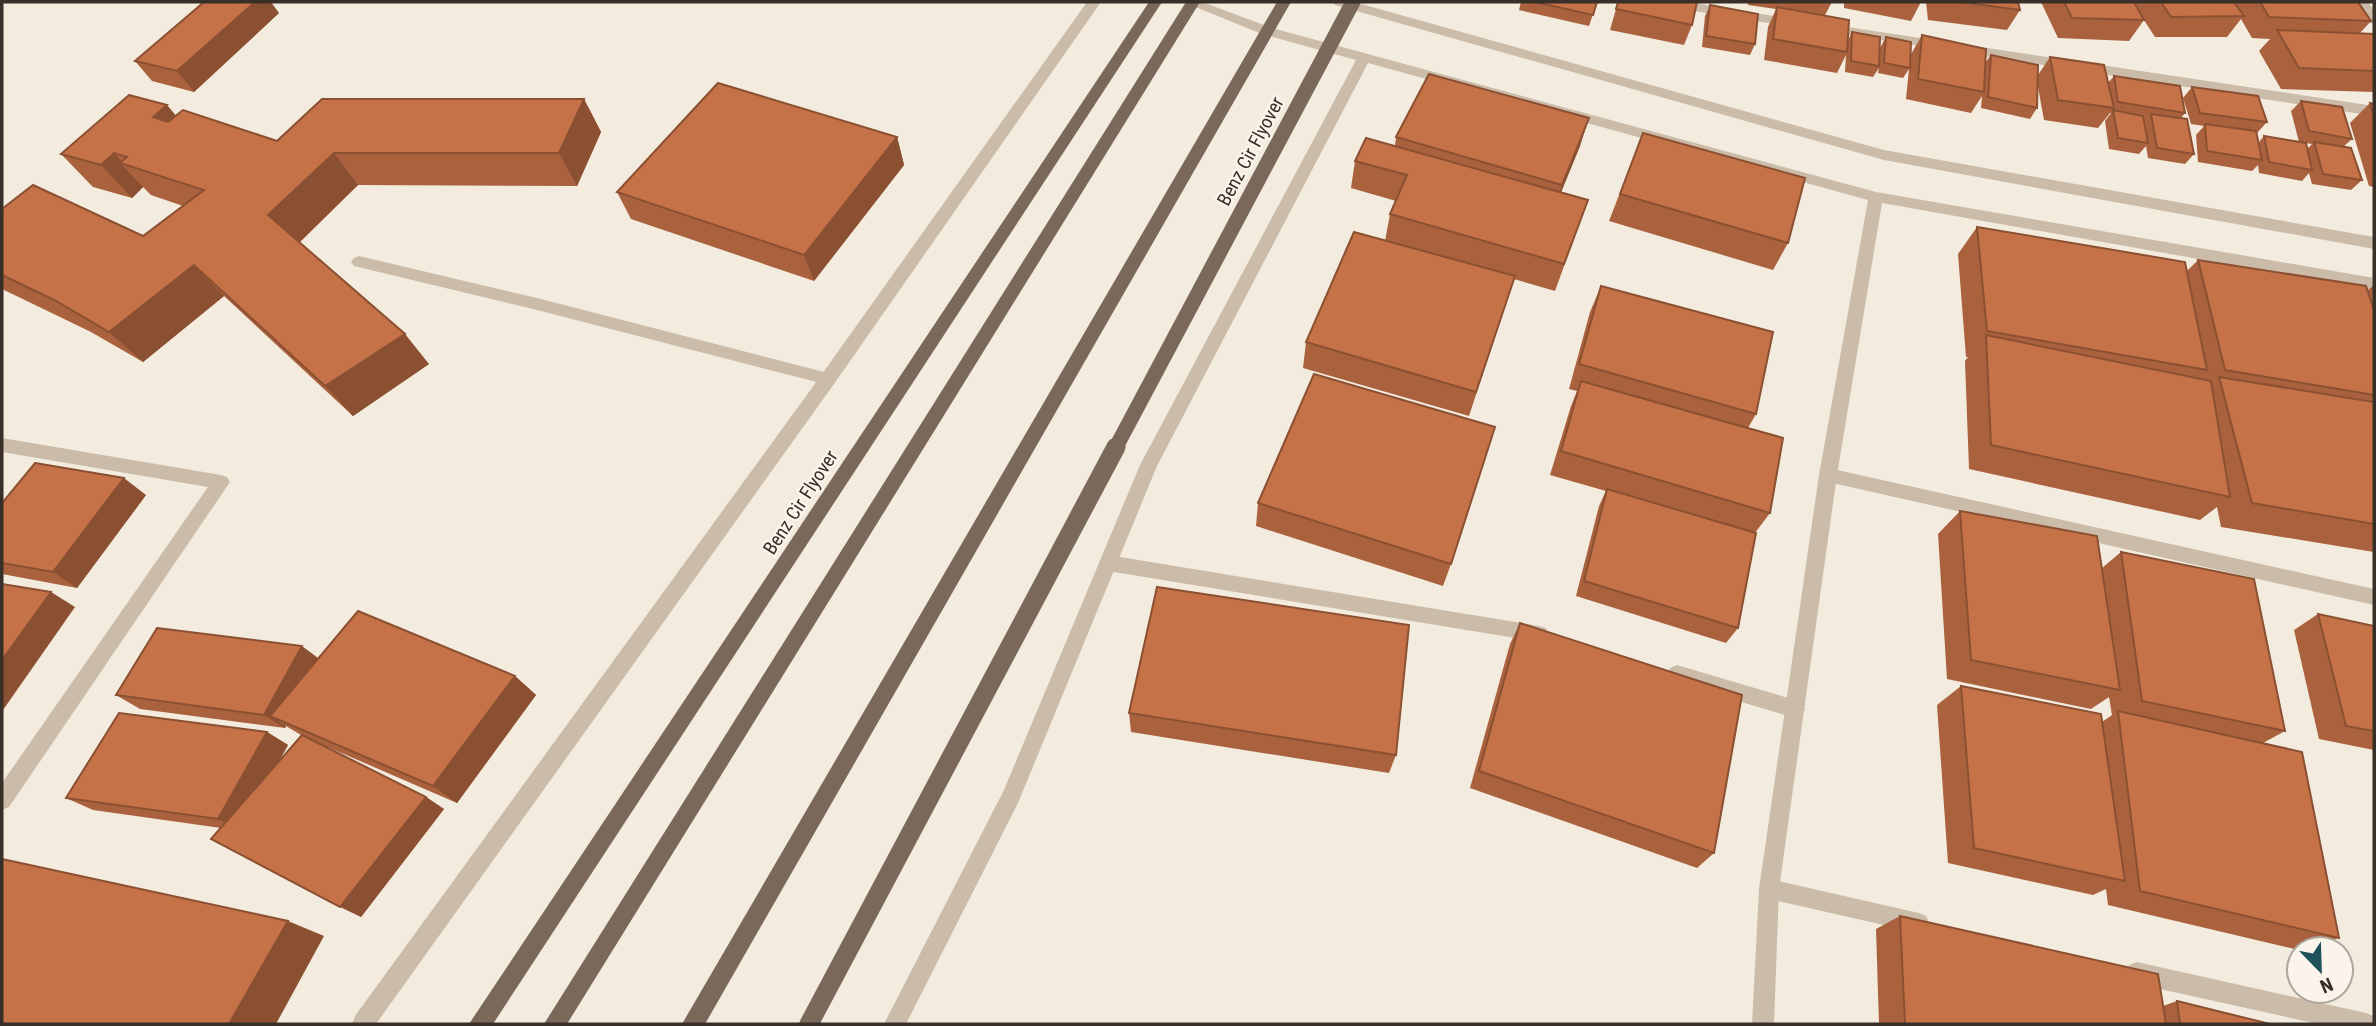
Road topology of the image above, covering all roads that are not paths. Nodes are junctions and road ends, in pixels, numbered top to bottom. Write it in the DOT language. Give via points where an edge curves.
graph roads {
  1 [pos="1094,2"];
  2 [pos="1155,2"];
  3 [pos="1192,2"];
  4 [pos="1283,2"];
  5 [pos="1340,2"];
  6 [pos="1353,2"];
  7 [pos="1404,2"];
  8 [pos="1664,2"];
  9 [pos="2362,2"];
  10 [pos="1396,17"];
  11 [pos="2374,20"];
  12 [pos="1267,31"];
  13 [pos="1365,55"];
  14 [pos="2374,111"];
  15 [pos="1876,197"];
  16 [pos="2374,243"];
  17 [pos="359,261"];
  18 [pos="2374,284"];
  19 [pos="828,379"];
  20 [pos="2,445"];
  21 [pos="1828,475"];
  22 [pos="1108,563"];
  23 [pos="2374,597"];
  24 [pos="1563,641"];
  25 [pos="1653,667"];
  26 [pos="1794,709"];
  27 [pos="2,800"];
  28 [pos="1769,889"];
  29 [pos="1945,929"];
  30 [pos="2122,969"];
  31 [pos="363,1024"];
  32 [pos="480,1024"];
  33 [pos="555,1024"];
  34 [pos="693,1024"];
  35 [pos="809,1024"];
  36 [pos="895,1024"];
  37 [pos="1763,1024"];
  38 [pos="2366,1024"];
  1 -- 19 [label="street"];
  2 -- 32 [label="main road, Benz Cir Flyover"];
  3 -- 12 [label="street"];
  3 -- 33 [label="main road"];
  4 -- 12 [label="main road"];
  5 -- 10 [label="street"];
  6 -- 35 [label="main road, Benz Cir Flyover, bridge"];
  7 -- 10 [label="street"];
  8 -- 14 [label="street"];
  9 -- 11 [label="street"];
  10 -- 16 [label="street" via="1884,155"];
  12 -- 13 [label="street"];
  12 -- 34 [label="main road"];
  13 -- 15 [label="street"];
  13 -- 22 [label="street" via="1149,465"];
  15 -- 18 [label="street"];
  15 -- 21 [label="street"];
  17 -- 19 [label="street"];
  19 -- 31 [label="street"];
  20 -- 27 [label="street" via="221,482"];
  21 -- 23 [label="street"];
  21 -- 26 [label="street"];
  22 -- 24 [label="street" via="1524,630"];
  22 -- 36 [label="street" via="1011,796"];
  25 -- 26 [label="street"];
  26 -- 28 [label="street"];
  28 -- 29 [label="street"];
  28 -- 37 [label="street"];
  30 -- 38 [label="street"];
}
